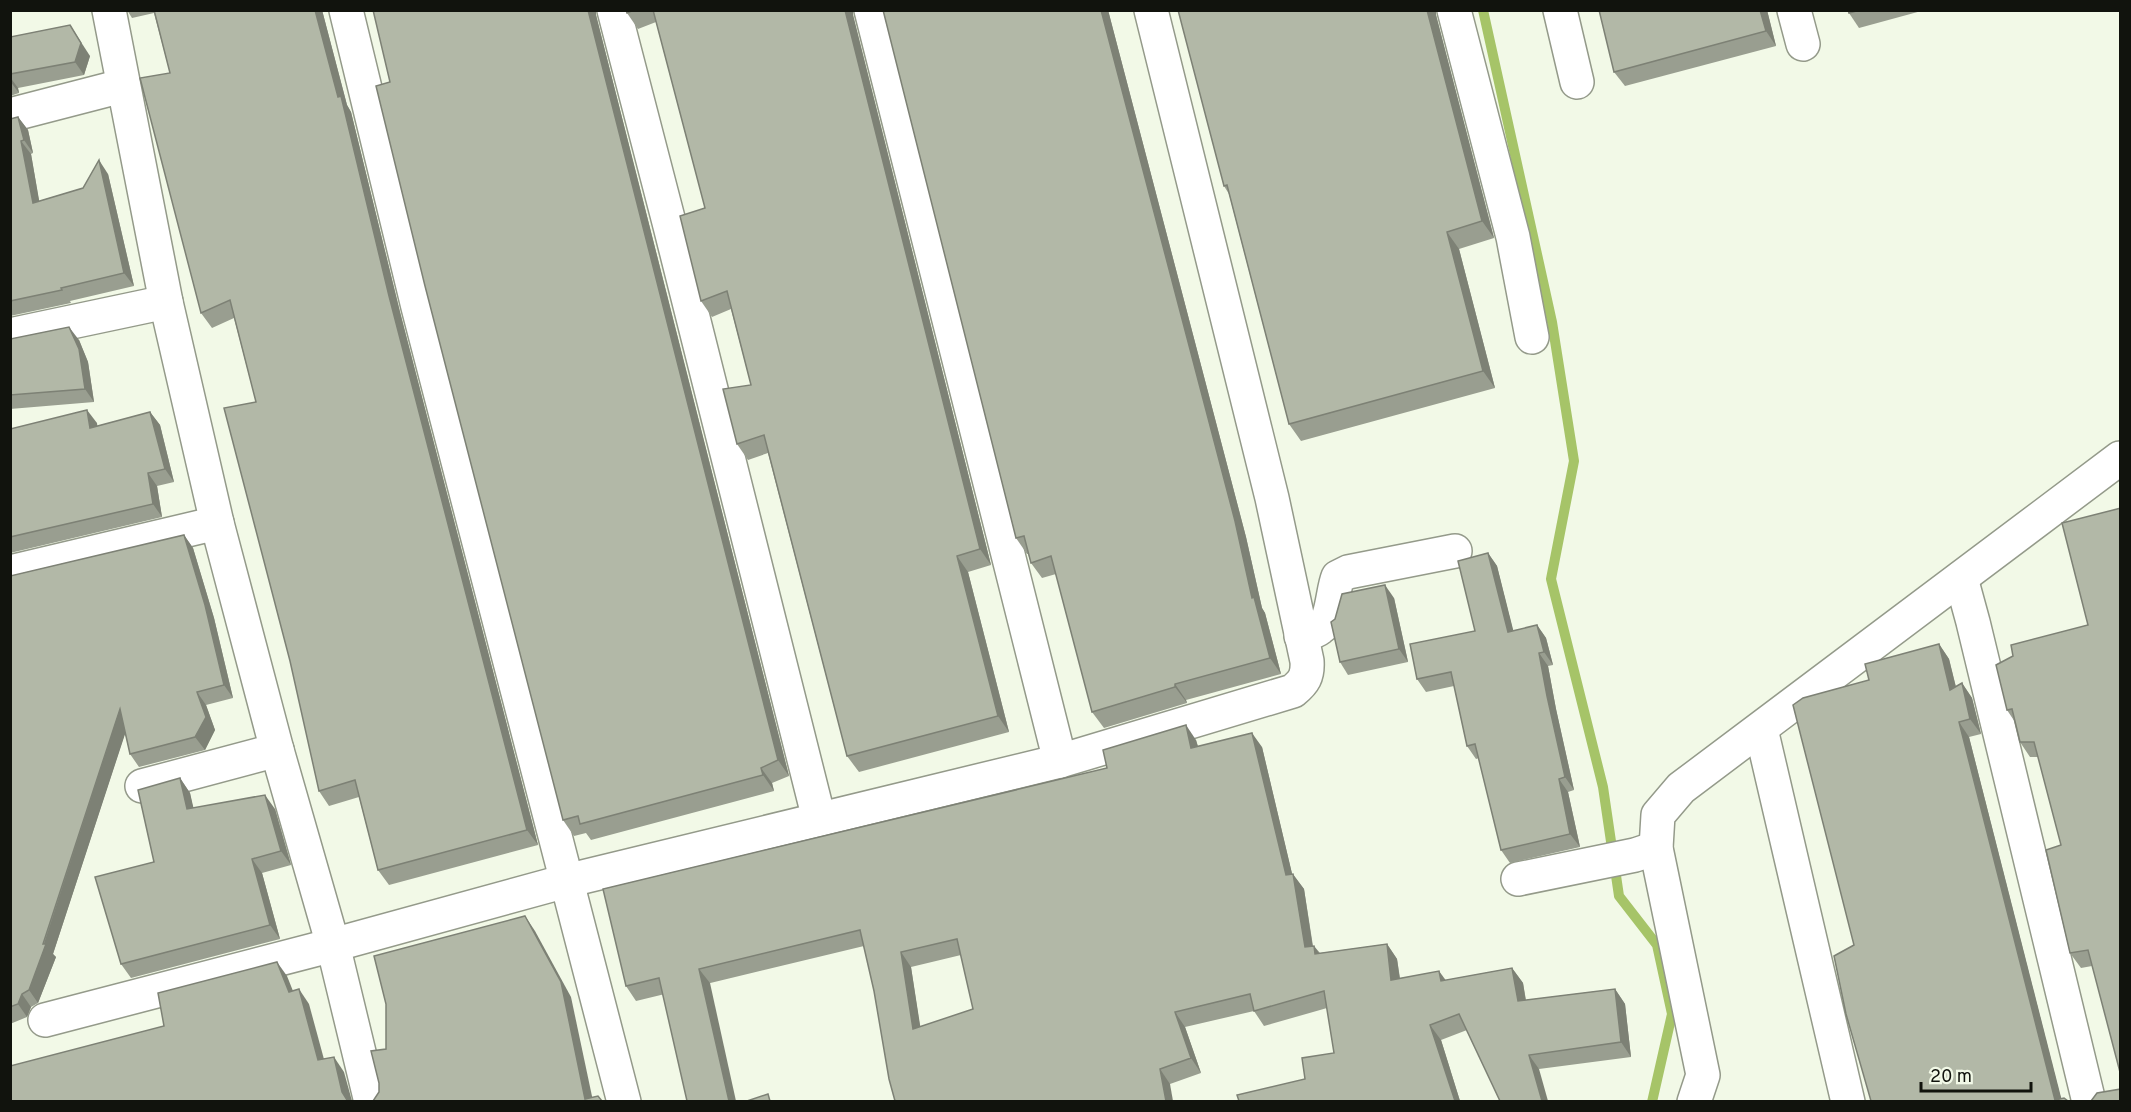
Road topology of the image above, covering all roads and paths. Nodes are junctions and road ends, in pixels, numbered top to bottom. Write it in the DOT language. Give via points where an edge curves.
graph roads {
  1 [pos="109,10"];
  2 [pos="346,10"];
  3 [pos="614,10"];
  4 [pos="871,10"];
  5 [pos="1151,10"];
  6 [pos="1454,10"];
  7 [pos="1560,10"];
  8 [pos="1794,10"];
  9 [pos="1803,44"];
  10 [pos="1577,82"];
  11 [pos="122,86"];
  12 [pos="10,115"];
  13 [pos="166,302"];
  14 [pos="10,335"];
  15 [pos="1532,337"];
  16 [pos="2121,458"];
  17 [pos="217,523"];
  18 [pos="1455,551"];
  19 [pos="10,572"];
  20 [pos="1961,578"];
  21 [pos="1301,636"];
  22 [pos="1761,729"];
  23 [pos="277,750"];
  24 [pos="1060,761"];
  25 [pos="142,786"];
  26 [pos="819,819"];
  27 [pos="1645,851"];
  28 [pos="1518,879"];
  29 [pos="566,881"];
  30 [pos="333,945"];
  31 [pos="45,1020"];
  32 [pos="371,1101"];
  33 [pos="624,1101"];
  34 [pos="1694,1101"];
  35 [pos="1848,1101"];
  36 [pos="2089,1101"];
  1 -- 11 [label="street"];
  2 -- 29 [label="street"];
  3 -- 26 [label="street"];
  4 -- 24 [label="street"];
  5 -- 21 [label="street" via="1272,498"];
  6 -- 15 [label="street" via="1513,237"];
  7 -- 10 [label="street"];
  8 -- 9 [label="street"];
  11 -- 12 [label="street"];
  11 -- 13 [label="street"];
  13 -- 14 [label="street"];
  13 -- 17 [label="street"];
  16 -- 20 [label="street"];
  17 -- 19 [label="street"];
  17 -- 23 [label="street"];
  18 -- 21 [label="street" via="1338,577 1329,618 1321,628"];
  20 -- 22 [label="street"];
  20 -- 36 [label="street"];
  21 -- 24 [label="street" via="1308,672 1304,682 1293,691"];
  22 -- 27 [label="street" via="1681,788 1658,815"];
  22 -- 35 [label="street"];
  23 -- 25 [label="street"];
  23 -- 30 [label="street"];
  24 -- 26 [label="street"];
  26 -- 29 [label="street"];
  27 -- 28 [label="street"];
  27 -- 34 [label="street" via="1703,1075"];
  29 -- 30 [label="street"];
  29 -- 33 [label="street"];
  30 -- 31 [label="street"];
  30 -- 32 [label="street"];
}
